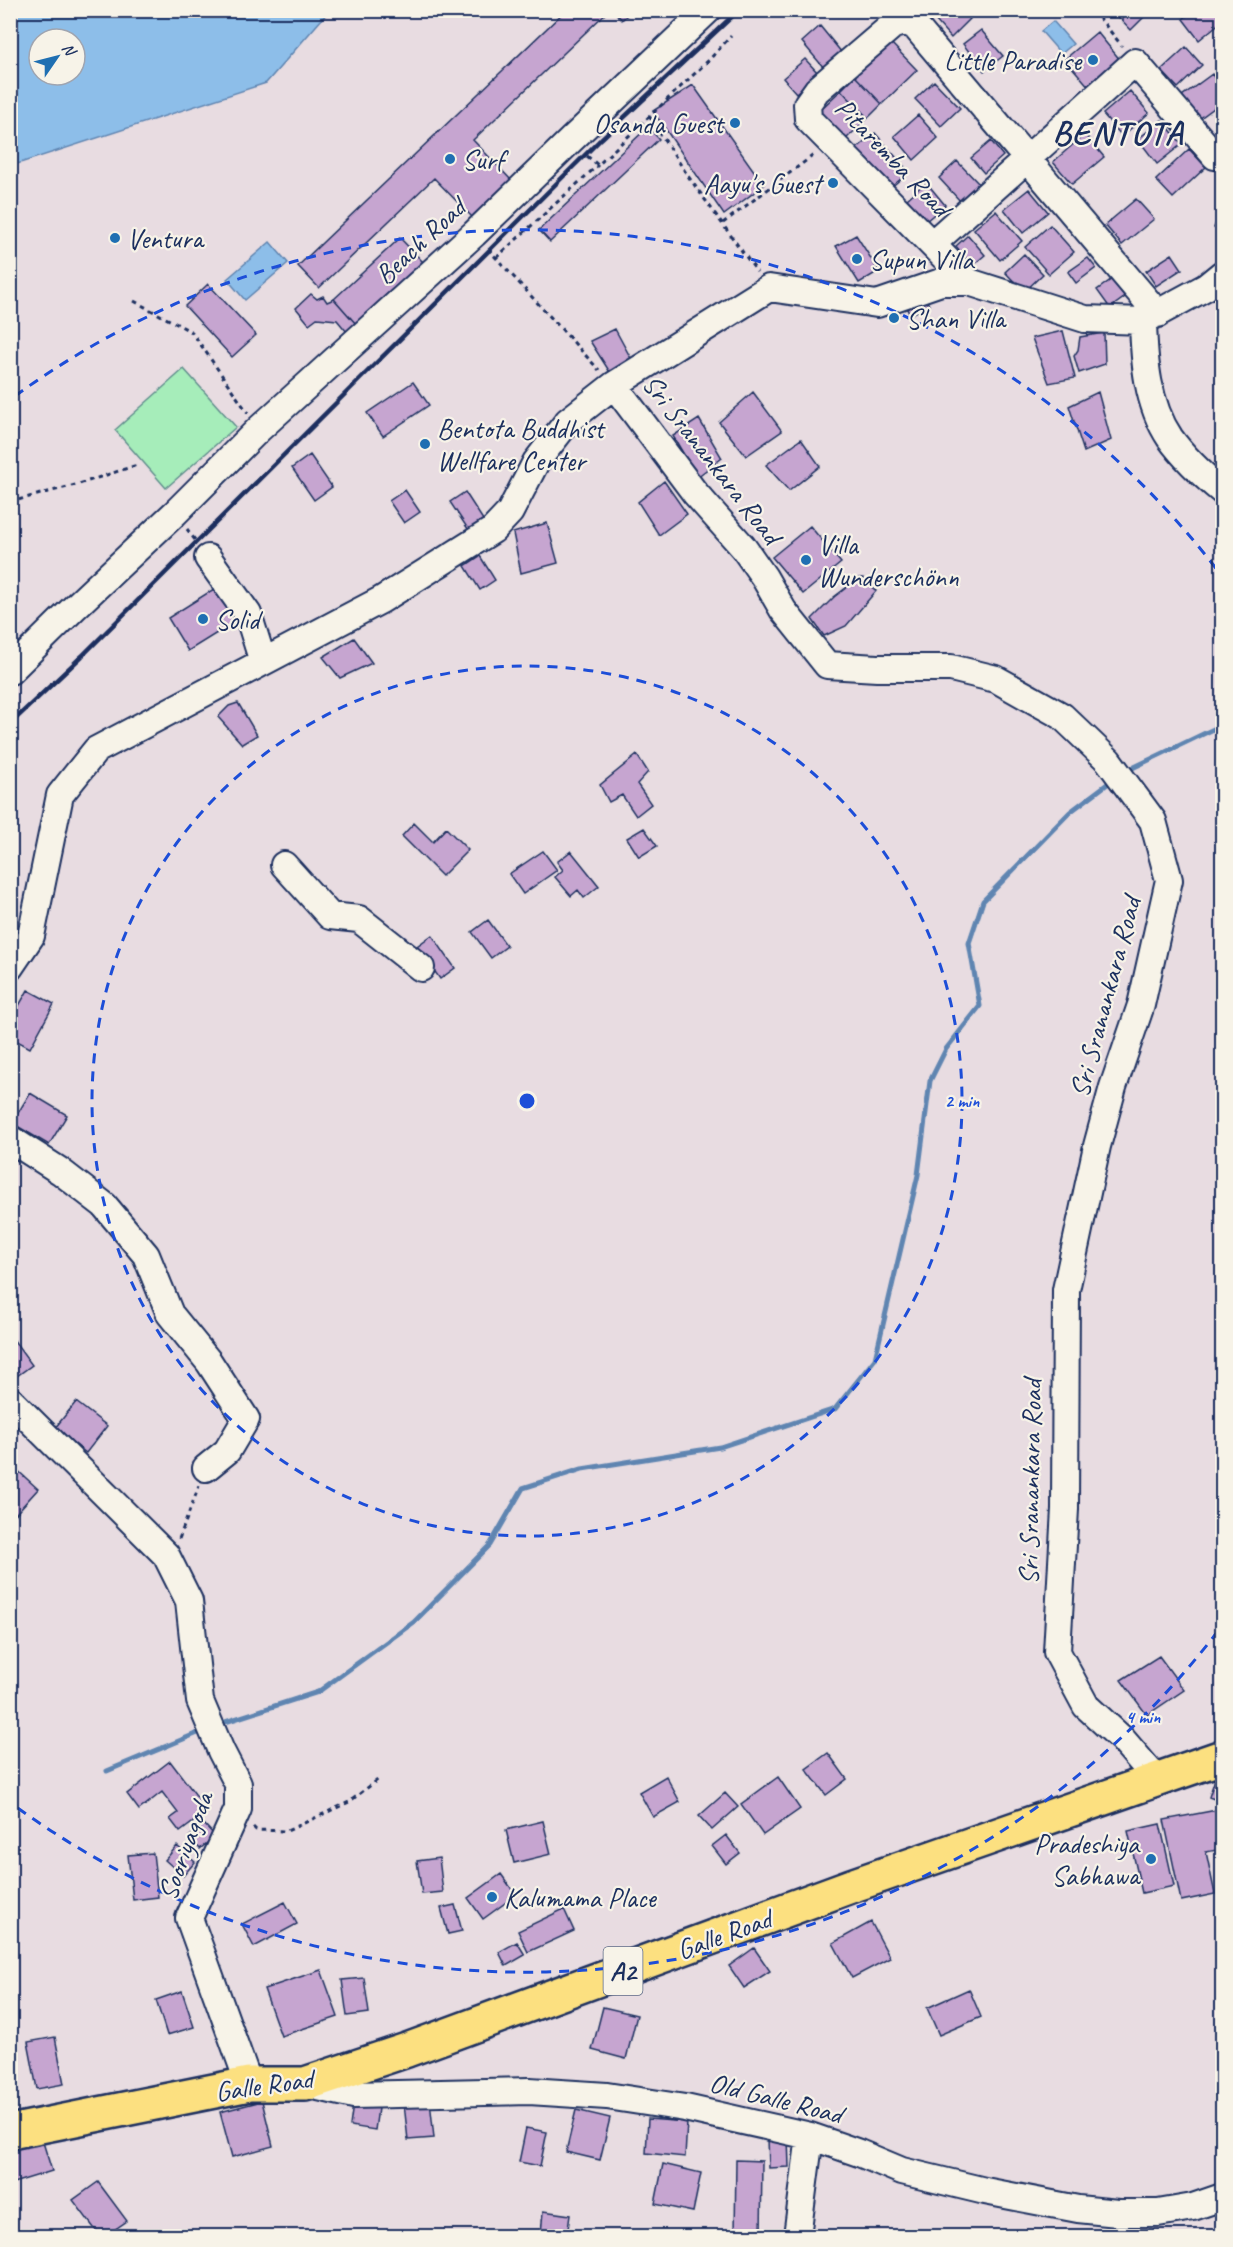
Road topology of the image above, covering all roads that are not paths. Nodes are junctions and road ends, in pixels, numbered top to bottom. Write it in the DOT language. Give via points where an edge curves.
graph roads {
  1 [pos="708,10"];
  2 [pos="1215,156"];
  3 [pos="1026,160"];
  4 [pos="932,244"];
  5 [pos="1222,274"];
  6 [pos="969,282"];
  7 [pos="1150,317"];
  8 [pos="614,385"];
  9 [pos="1222,491"];
  10 [pos="208,558"];
  11 [pos="263,662"];
  12 [pos="10,671"];
  13 [pos="284,865"];
  14 [pos="10,967"];
  15 [pos="421,968"];
  16 [pos="10,1139"];
  17 [pos="10,1400"];
  18 [pos="206,1468"];
  19 [pos="1222,1757"];
  20 [pos="1158,1781"];
  21 [pos="249,2084"];
  22 [pos="305,2084"];
  23 [pos="10,2132"];
  24 [pos="810,2136"];
  25 [pos="1222,2197"];
  26 [pos="797,2236"];
  1 -- 12 [label="street, Beach Road" via="474,234 254,434"];
  2 -- 3 [label="street, Pitaremba Road" via="1135,62"];
  3 -- 4 [label="street, Pitaremba Road"];
  3 -- 4 [label="street, Pitaremba Road" via="915,26 906,22 893,25 817,90 807,104 808,119"];
  3 -- 7 [label="street, Pitaremba Road"];
  4 -- 6 [label="street, Pitaremba Road"];
  5 -- 7 [label="street"];
  6 -- 7 [label="street" via="1086,319"];
  6 -- 8 [label="street" via="941,282 878,304 769,288"];
  7 -- 9 [label="street" via="1146,371 1153,403 1170,438"];
  8 -- 11 [label="street" via="568,422 536,462 510,512 493,530 381,600"];
  8 -- 20 [label="street, Sri Sranankara Road" via="695,493 743,547 783,610 827,665 951,668 996,679 1062,716 1108,760 1153,821 1169,880 1141,1005 1097,1146 1066,1290 1065,1509 1057,1652 1086,1706 1122,1739"];
  10 -- 11 [label="street" via="248,614"];
  11 -- 14 [label="street" via="96,750 60,795 31,936"];
  13 -- 15 [label="street" via="330,916 359,919"];
  16 -- 18 [label="street" via="104,1205 146,1255 170,1314 209,1362 246,1419 227,1451"];
  17 -- 21 [label="street, Sooriyagoda" via="166,1555 189,1601 200,1701 238,1784 238,1809 189,1918"];
  19 -- 20 [label="highway, Galle Road / A2"];
  20 -- 22 [label="highway, Galle Road / A2" via="851,1886"];
  21 -- 22 [label="highway, Galle Road / A2"];
  21 -- 23 [label="highway, Galle Road / A2"];
  22 -- 24 [label="street, Old Galle Road" via="354,2095 529,2091 607,2096 685,2108"];
  24 -- 25 [label="street, Old Galle Road" via="902,2171 1078,2209 1158,2213"];
  24 -- 26 [label="street"];
}
